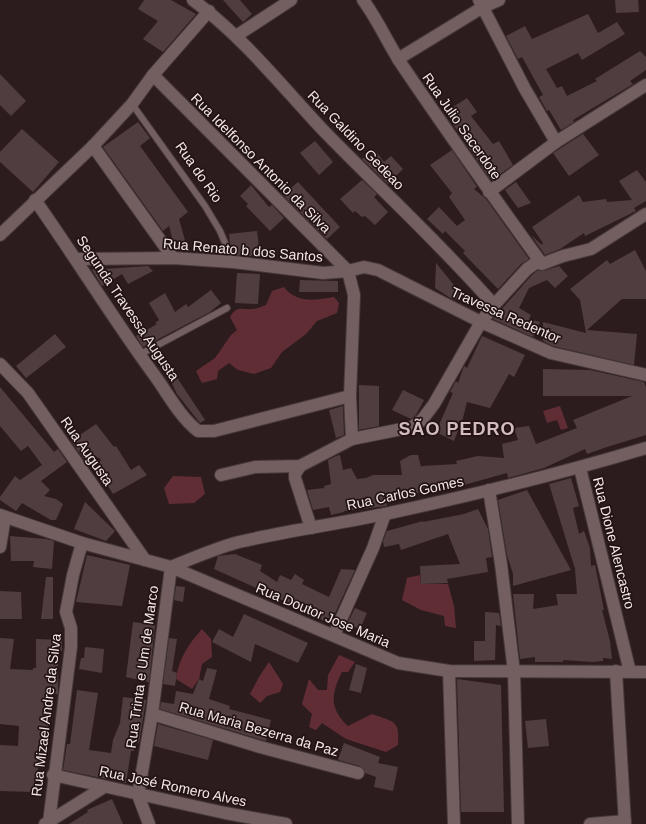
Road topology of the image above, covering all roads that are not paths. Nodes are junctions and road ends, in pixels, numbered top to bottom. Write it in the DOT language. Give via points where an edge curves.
graph roads {
  1 [pos="193,0"];
  2 [pos="291,0"];
  3 [pos="363,0"];
  4 [pos="499,0"];
  5 [pos="481,4"];
  6 [pos="209,12"];
  7 [pos="236,36"];
  8 [pos="398,59"];
  9 [pos="153,75"];
  10 [pos="646,85"];
  11 [pos="132,104"];
  12 [pos="556,142"];
  13 [pos="93,146"];
  14 [pos="489,192"];
  15 [pos="35,200"];
  16 [pos="645,218"];
  17 [pos="0,235"];
  18 [pos="173,258"];
  19 [pos="77,259"];
  20 [pos="233,262"];
  21 [pos="542,264"];
  22 [pos="353,270"];
  23 [pos="494,305"];
  24 [pos="227,308"];
  25 [pos="481,322"];
  26 [pos="139,355"];
  27 [pos="0,364"];
  28 [pos="646,375"];
  29 [pos="350,396"];
  30 [pos="352,439"];
  31 [pos="646,448"];
  32 [pos="300,466"];
  33 [pos="580,468"];
  34 [pos="222,475"];
  35 [pos="489,490"];
  36 [pos="385,514"];
  37 [pos="3,516"];
  38 [pos="311,528"];
  39 [pos="82,543"];
  40 [pos="0,547"];
  41 [pos="145,560"];
  42 [pos="171,567"];
  43 [pos="334,635"];
  44 [pos="449,671"];
  45 [pos="616,671"];
  46 [pos="514,672"];
  47 [pos="630,672"];
  48 [pos="646,672"];
  49 [pos="152,714"];
  50 [pos="358,773"];
  51 [pos="53,775"];
  52 [pos="104,787"];
  53 [pos="138,795"];
  54 [pos="223,819"];
  55 [pos="625,822"];
  56 [pos="47,823"];
  57 [pos="148,824"];
  58 [pos="286,824"];
  59 [pos="454,824"];
  60 [pos="518,824"];
  61 [pos="590,824"];
  1 -- 6 [label="street, Rua Galdino Gedeao"];
  2 -- 7 [label="street"];
  3 -- 8 [label="street, Rua Julio Sacerdote"];
  4 -- 5 [label="street"];
  5 -- 8 [label="street"];
  5 -- 12 [label="street"];
  6 -- 7 [label="street, Rua Galdino Gedeao"];
  6 -- 9 [label="street"];
  7 -- 23 [label="street, Rua Galdino Gedeao" via="322,128 457,263"];
  8 -- 14 [label="street, Rua Julio Sacerdote"];
  9 -- 11 [label="street"];
  9 -- 22 [label="street, Rua Idelfonso Antonio da Silva"];
  10 -- 12 [label="street"];
  11 -- 13 [label="street"];
  11 -- 20 [label="lane, Rua do Rio" via="217,225"];
  12 -- 14 [label="street"];
  13 -- 15 [label="street"];
  13 -- 18 [label="street"];
  14 -- 21 [label="street, Rua Julio Sacerdote"];
  15 -- 17 [label="street"];
  15 -- 19 [label="street, Segunda Travessa Augusta"];
  16 -- 21 [label="street" via="591,249"];
  18 -- 19 [label="street, Rua Renato b dos Santos"];
  18 -- 20 [label="street, Rua Renato b dos Santos"];
  19 -- 26 [label="street, Segunda Travessa Augusta"];
  20 -- 22 [label="street, Rua Renato b dos Santos" via="323,272"];
  21 -- 23 [label="street" via="537,262 527,269"];
  22 -- 25 [label="street, Travessa Redentor" via="378,270"];
  22 -- 29 [label="street"];
  23 -- 25 [label="street"];
  24 -- 26 [label="lane"];
  25 -- 28 [label="street, Travessa Redentor" via="551,353"];
  25 -- 30 [label="street" via="434,404 422,420 412,427"];
  26 -- 29 [label="street, Segunda Travessa Augusta" via="198,431 214,431"];
  27 -- 41 [label="street, Rua Augusta" via="28,394"];
  29 -- 30 [label="street"];
  30 -- 32 [label="street"];
  31 -- 33 [label="street, Rua Carlos Gomes"];
  32 -- 34 [label="street" via="255,467"];
  32 -- 38 [label="street" via="295,478"];
  33 -- 35 [label="street, Rua Carlos Gomes"];
  33 -- 47 [label="street, Rua Dione Alencastro"];
  35 -- 36 [label="street, Rua Carlos Gomes"];
  35 -- 46 [label="street"];
  36 -- 38 [label="street, Rua Carlos Gomes"];
  36 -- 43 [label="street" via="373,548"];
  37 -- 39 [label="street, Rua Doutor Jose Maria"];
  37 -- 40 [label="street"];
  38 -- 42 [label="street, Rua Carlos Gomes" via="238,542"];
  39 -- 41 [label="street, Rua Doutor Jose Maria"];
  39 -- 51 [label="street, Rua Mizael Andre da Silva" via="66,612 71,628 71,647"];
  41 -- 42 [label="street, Rua Doutor Jose Maria"];
  42 -- 43 [label="street, Rua Doutor Jose Maria"];
  42 -- 49 [label="street, Rua Trinta e Um de Marco"];
  43 -- 44 [label="street, Rua Doutor Jose Maria" via="398,663"];
  44 -- 46 [label="street, Rua Doutor Jose Maria"];
  44 -- 59 [label="street"];
  45 -- 46 [label="street, Rua Doutor Jose Maria"];
  45 -- 47 [label="street, Rua Doutor Jose Maria"];
  45 -- 55 [label="street"];
  46 -- 60 [label="street"];
  47 -- 48 [label="street, Rua Doutor Jose Maria"];
  49 -- 50 [label="street, Rua Maria Bezerra da Paz"];
  49 -- 53 [label="street, Rua Trinta e Um de Marco"];
  51 -- 52 [label="street, Rua José Romero Alves"];
  51 -- 56 [label="street, Rua Mizael Andre da Silva"];
  52 -- 53 [label="street, Rua José Romero Alves"];
  52 -- 56 [label="street"];
  53 -- 54 [label="street, Rua José Romero Alves"];
  53 -- 57 [label="street"];
  54 -- 58 [label="street, Rua José Romero Alves"];
  55 -- 61 [label="street"];
}
